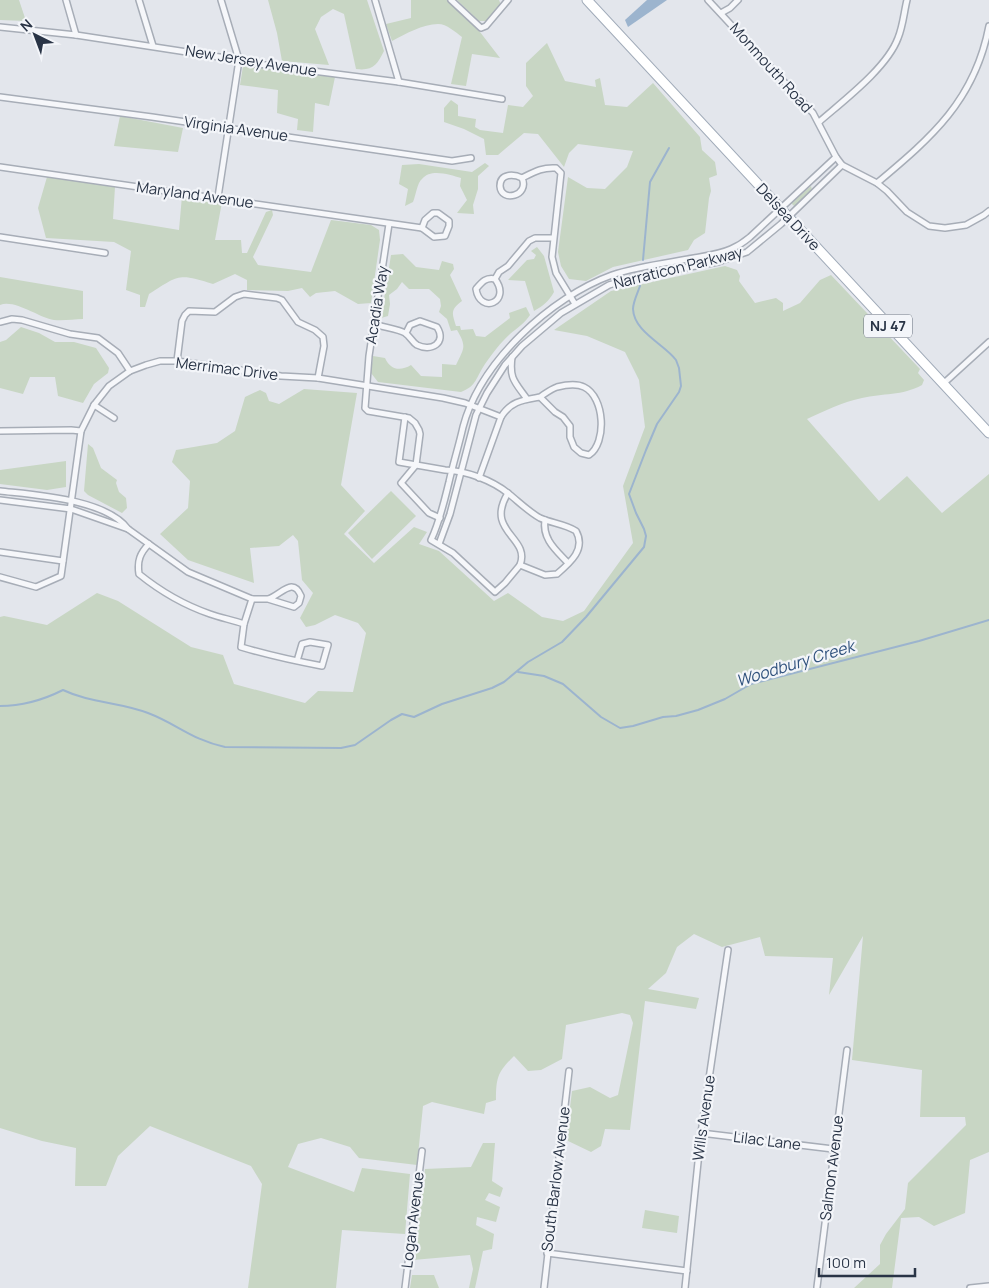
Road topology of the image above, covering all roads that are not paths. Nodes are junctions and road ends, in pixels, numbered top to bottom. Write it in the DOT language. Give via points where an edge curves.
graph roads {
  1 [pos="66,0"];
  2 [pos="139,0"];
  3 [pos="220,0"];
  4 [pos="375,0"];
  5 [pos="451,0"];
  6 [pos="508,0"];
  7 [pos="587,0"];
  8 [pos="708,0"];
  9 [pos="738,0"];
  10 [pos="907,0"];
  11 [pos="720,13"];
  12 [pos="989,26"];
  13 [pos="0,27"];
  14 [pos="76,35"];
  15 [pos="153,46"];
  16 [pos="239,60"];
  17 [pos="399,82"];
  18 [pos="0,97"];
  19 [pos="502,99"];
  20 [pos="819,122"];
  21 [pos="228,128"];
  22 [pos="836,157"];
  23 [pos="471,158"];
  24 [pos="842,165"];
  25 [pos="0,167"];
  26 [pos="522,178"];
  27 [pos="877,183"];
  28 [pos="218,197"];
  29 [pos="780,208"];
  30 [pos="989,211"];
  31 [pos="788,217"];
  32 [pos="389,224"];
  33 [pos="422,228"];
  34 [pos="0,237"];
  35 [pos="553,238"];
  36 [pos="105,253"];
  37 [pos="495,280"];
  38 [pos="570,297"];
  39 [pos="575,304"];
  40 [pos="0,322"];
  41 [pos="374,324"];
  42 [pos="406,334"];
  43 [pos="989,342"];
  44 [pos="512,356"];
  45 [pos="177,361"];
  46 [pos="130,371"];
  47 [pos="318,378"];
  48 [pos="943,384"];
  49 [pos="366,386"];
  50 [pos="540,396"];
  51 [pos="526,399"];
  52 [pos="94,405"];
  53 [pos="471,406"];
  54 [pos="479,409"];
  55 [pos="405,417"];
  56 [pos="114,418"];
  57 [pos="502,418"];
  58 [pos="0,430"];
  59 [pos="81,431"];
  60 [pos="989,433"];
  61 [pos="416,465"];
  62 [pos="452,470"];
  63 [pos="461,472"];
  64 [pos="479,478"];
  65 [pos="0,490"];
  66 [pos="508,493"];
  67 [pos="0,500"];
  68 [pos="72,500"];
  69 [pos="71,509"];
  70 [pos="440,518"];
  71 [pos="545,520"];
  72 [pos="128,529"];
  73 [pos="149,544"];
  74 [pos="439,544"];
  75 [pos="0,552"];
  76 [pos="63,561"];
  77 [pos="568,564"];
  78 [pos="520,565"];
  79 [pos="0,577"];
  80 [pos="252,599"];
  81 [pos="268,599"];
  82 [pos="244,624"];
  83 [pos="297,661"];
  84 [pos="728,950"];
  85 [pos="847,1050"];
  86 [pos="569,1071"];
  87 [pos="701,1133"];
  88 [pos="833,1149"];
  89 [pos="422,1151"];
  90 [pos="548,1253"];
  91 [pos="687,1271"];
  92 [pos="989,1286"];
  93 [pos="817,1287"];
  94 [pos="405,1288"];
  95 [pos="544,1288"];
  96 [pos="685,1288"];
  97 [pos="970,1288"];
  1 -- 14 [label="street"];
  2 -- 15 [label="street"];
  3 -- 16 [label="street"];
  4 -- 17 [label="street"];
  5 -- 6 [label="street" via="481,28"];
  7 -- 29 [label="main road, Delsea Drive / NJ 47"];
  8 -- 11 [label="street, Monmouth Road"];
  9 -- 11 [label="street"];
  10 -- 20 [label="street" via="898,38 885,60"];
  11 -- 20 [label="street, Monmouth Road"];
  12 -- 27 [label="street" via="979,65 952,113"];
  13 -- 14 [label="street, New Jersey Avenue"];
  14 -- 15 [label="street, New Jersey Avenue"];
  15 -- 16 [label="street, New Jersey Avenue"];
  16 -- 17 [label="street, New Jersey Avenue"];
  16 -- 21 [label="street"];
  17 -- 19 [label="street, New Jersey Avenue"];
  18 -- 21 [label="street, Virginia Avenue"];
  20 -- 22 [label="street, Monmouth Road"];
  21 -- 23 [label="street, Virginia Avenue" via="452,161"];
  21 -- 28 [label="street"];
  22 -- 24 [label="street, Monmouth Road"];
  22 -- 29 [label="street, Narraticon Parkway"];
  24 -- 27 [label="street"];
  24 -- 31 [label="street, Narraticon Parkway"];
  25 -- 28 [label="street, Maryland Avenue"];
  26 -- 26 [label="street" via="510,174 504,178 501,189 510,196 518,194 524,184"];
  26 -- 35 [label="street" via="547,167 556,168 561,173"];
  27 -- 30 [label="street" via="908,212 929,226 945,228 966,224"];
  28 -- 32 [label="street, Maryland Avenue"];
  29 -- 31 [label="main road, Delsea Drive / NJ 47"];
  29 -- 38 [label="street, Narraticon Parkway" via="750,237 731,249 615,274"];
  31 -- 39 [label="street, Narraticon Parkway" via="739,256 620,281"];
  31 -- 48 [label="main road, Delsea Drive / NJ 47"];
  32 -- 33 [label="street, Maryland Avenue"];
  32 -- 41 [label="street, Acadia Way"];
  33 -- 33 [label="street" via="434,237 445,236 448,220 442,214 433,213"];
  34 -- 36 [label="street"];
  35 -- 37 [label="street" via="529,241"];
  35 -- 38 [label="street" via="552,257 556,273"];
  37 -- 37 [label="street" via="490,278 476,289 477,296 484,303 489,304 500,296 501,287"];
  38 -- 39 [label="street"];
  38 -- 53 [label="street, Narraticon Parkway" via="535,322 504,351"];
  39 -- 44 [label="street, Narraticon Parkway" via="544,326"];
  40 -- 46 [label="street" via="22,320 70,334 98,338 118,353"];
  41 -- 42 [label="street"];
  41 -- 49 [label="street, Acadia Way"];
  42 -- 42 [label="street" via="418,345 432,347 441,333 437,327 420,321 410,325"];
  43 -- 48 [label="street"];
  44 -- 51 [label="street" via="510,372"];
  44 -- 54 [label="street, Narraticon Parkway"];
  45 -- 46 [label="street, Merrimac Drive" via="160,361"];
  45 -- 47 [label="street, Merrimac Drive" via="280,376"];
  45 -- 47 [label="street" via="185,315 190,311 215,312 244,294 277,298 286,304 298,322 323,337"];
  46 -- 52 [label="street, Merrimac Drive" via="109,386"];
  47 -- 49 [label="street, Merrimac Drive"];
  48 -- 60 [label="main road, Delsea Drive / NJ 47"];
  49 -- 53 [label="street, Merrimac Drive" via="443,398"];
  49 -- 55 [label="street, Acadia Way" via="366,410"];
  50 -- 50 [label="street" via="570,426 574,447 588,455 594,452 602,415 590,390 571,385 556,387"];
  50 -- 51 [label="street"];
  51 -- 57 [label="street" via="506,408"];
  52 -- 56 [label="street"];
  52 -- 59 [label="street, Merrimac Drive"];
  53 -- 54 [label="street, Merrimac Drive"];
  53 -- 62 [label="street, Narraticon Parkway"];
  54 -- 57 [label="street, Merrimac Drive"];
  54 -- 63 [label="street, Narraticon Parkway"];
  55 -- 61 [label="street" via="415,423 420,434"];
  55 -- 61 [label="street" via="399,462"];
  57 -- 64 [label="street"];
  58 -- 59 [label="street"];
  59 -- 68 [label="street, Merrimac Drive"];
  61 -- 62 [label="street"];
  61 -- 70 [label="street" via="401,483 429,514"];
  62 -- 63 [label="street"];
  62 -- 70 [label="street, Narraticon Parkway"];
  63 -- 64 [label="street"];
  63 -- 74 [label="street, Narraticon Parkway"];
  64 -- 66 [label="street"];
  65 -- 68 [label="street"];
  66 -- 71 [label="street"];
  66 -- 78 [label="street" via="501,519 523,558"];
  67 -- 69 [label="street"];
  68 -- 69 [label="street, Merrimac Drive"];
  68 -- 72 [label="street" via="106,512"];
  69 -- 72 [label="street"];
  69 -- 76 [label="street, Merrimac Drive"];
  70 -- 74 [label="street, Narraticon Parkway" via="431,540"];
  71 -- 77 [label="street" via="547,538"];
  71 -- 77 [label="street" via="576,530 580,547"];
  72 -- 73 [label="street"];
  73 -- 80 [label="street" via="188,572"];
  73 -- 82 [label="street" via="138,562 139,574 186,604"];
  74 -- 78 [label="street" via="495,592"];
  75 -- 76 [label="street"];
  76 -- 79 [label="street" via="61,576 36,587"];
  77 -- 78 [label="street" via="552,575"];
  80 -- 81 [label="street"];
  80 -- 82 [label="street"];
  81 -- 81 [label="street" via="294,607 301,596 294,587 288,587"];
  82 -- 83 [label="street" via="241,647"];
  83 -- 83 [label="street" via="322,666 328,644 306,642"];
  84 -- 87 [label="street, Wills Avenue"];
  85 -- 88 [label="street, Salmon Avenue"];
  86 -- 90 [label="street, South Barlow Avenue"];
  87 -- 88 [label="street, Lilac Lane"];
  87 -- 91 [label="street, Wills Avenue"];
  88 -- 93 [label="street, Salmon Avenue"];
  89 -- 94 [label="street, Logan Avenue"];
  90 -- 91 [label="street"];
  90 -- 95 [label="street, South Barlow Avenue"];
  91 -- 96 [label="street, Wills Avenue"];
  92 -- 97 [label="street"];
}
